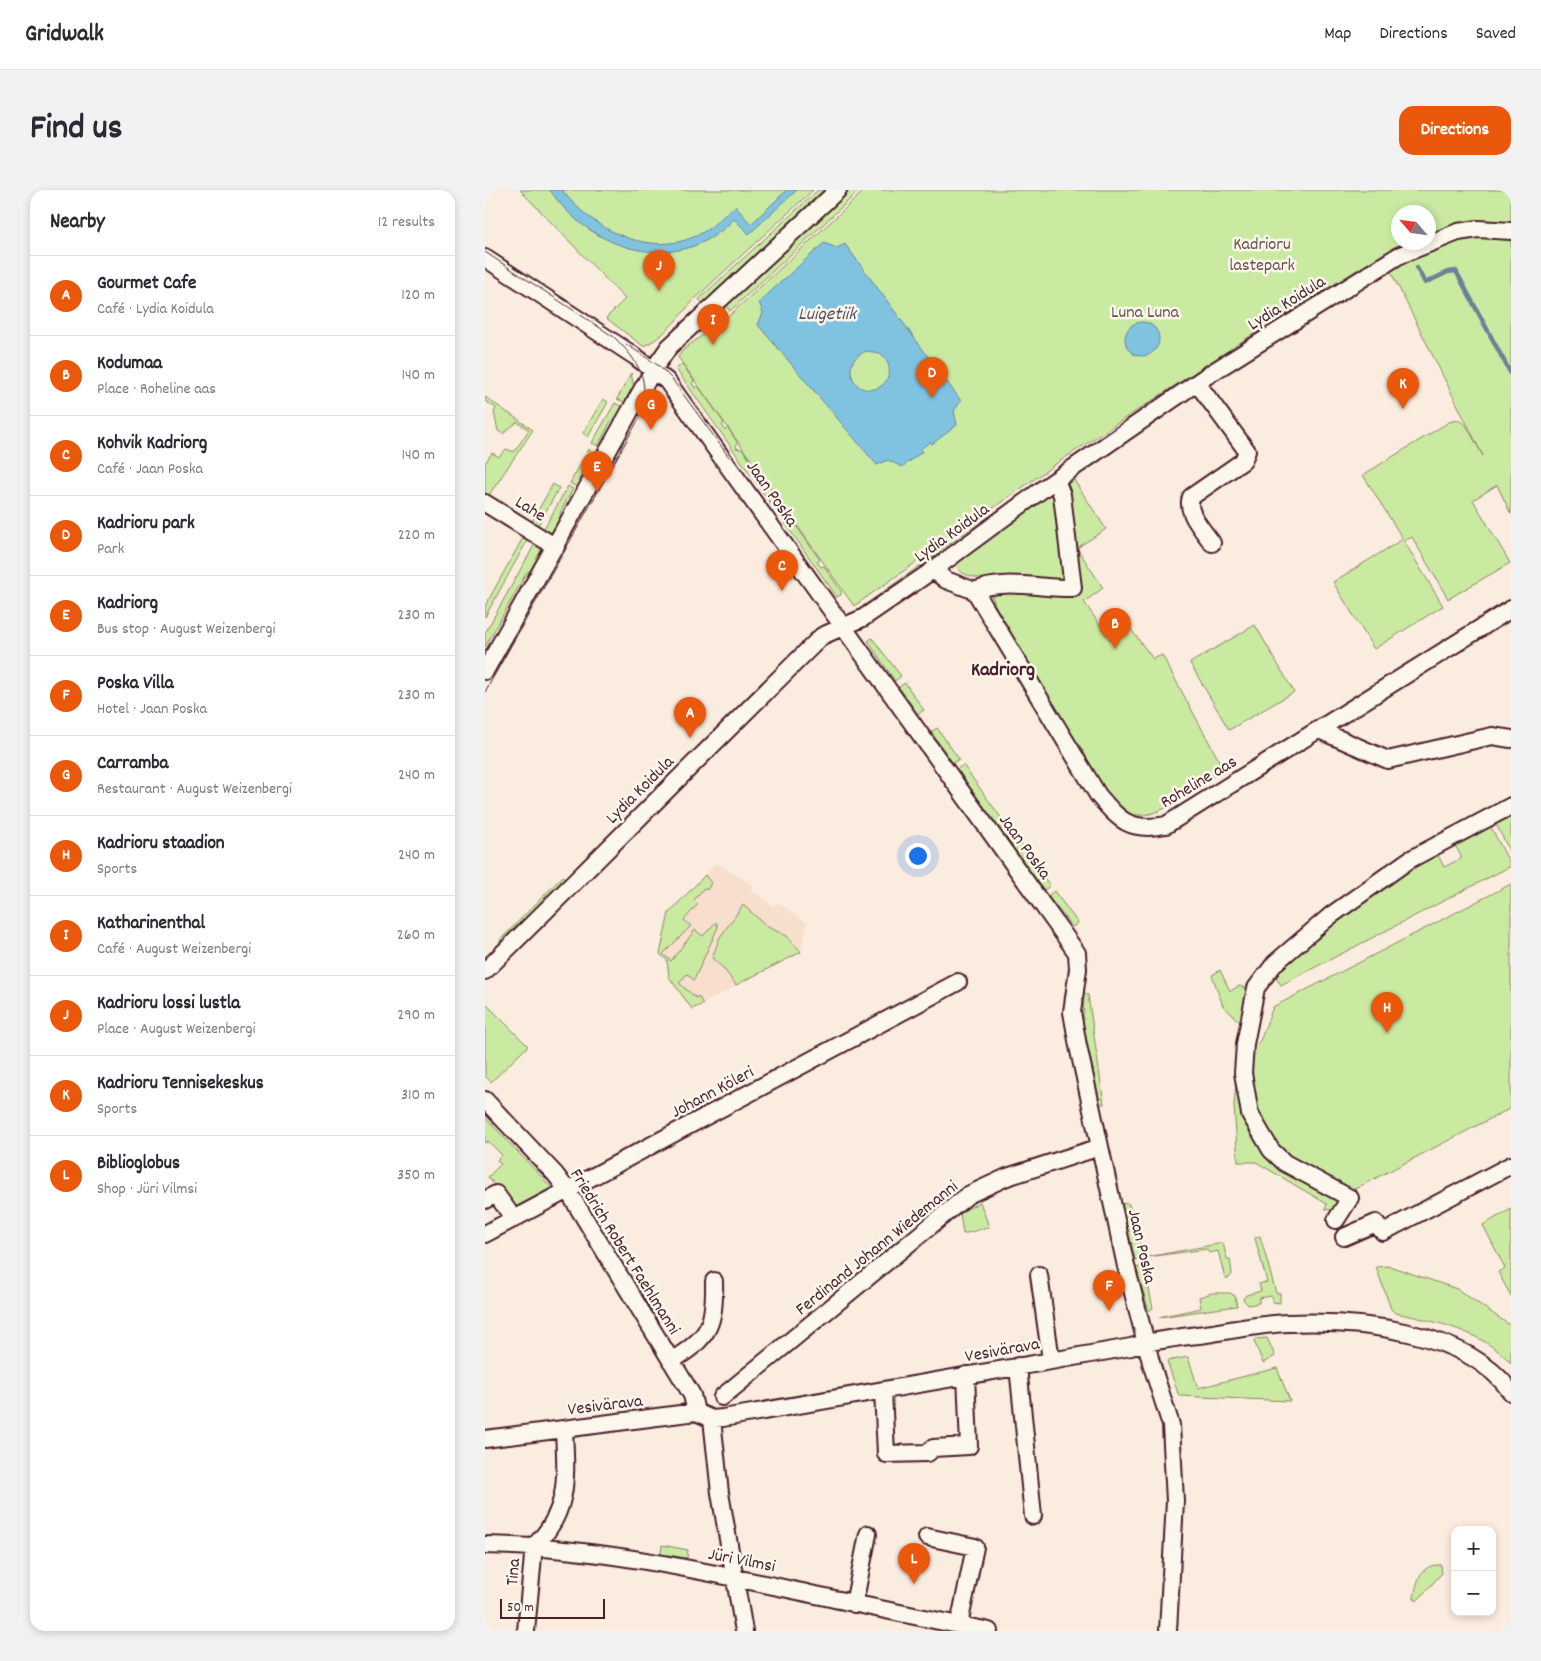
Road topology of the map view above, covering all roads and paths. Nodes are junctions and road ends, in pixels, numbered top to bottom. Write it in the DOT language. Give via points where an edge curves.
graph roads {
  1 [pos="838,190"];
  2 [pos="1511,231"];
  3 [pos="485,258"];
  4 [pos="653,370"];
  5 [pos="1197,383"];
  6 [pos="1056,480"];
  7 [pos="485,503"];
  8 [pos="1212,543"];
  9 [pos="555,546"];
  10 [pos="933,570"];
  11 [pos="975,591"];
  12 [pos="1511,609"];
  13 [pos="844,626"];
  14 [pos="485,671"];
  15 [pos="1319,730"];
  16 [pos="1511,739"];
  17 [pos="1511,806"];
  18 [pos="485,971"];
  19 [pos="958,982"];
  20 [pos="485,1100"];
  21 [pos="1099,1147"];
  22 [pos="1511,1165"];
  23 [pos="568,1191"];
  24 [pos="485,1200"];
  25 [pos="514,1219"];
  26 [pos="1336,1220"];
  27 [pos="485,1234"];
  28 [pos="1344,1237"];
  29 [pos="1039,1275"];
  30 [pos="714,1281"];
  31 [pos="1147,1342"];
  32 [pos="1051,1360"];
  33 [pos="671,1361"];
  34 [pos="1018,1366"];
  35 [pos="966,1375"];
  36 [pos="883,1390"];
  37 [pos="1511,1392"];
  38 [pos="722,1397"];
  39 [pos="696,1412"];
  40 [pos="712,1420"];
  41 [pos="564,1430"];
  42 [pos="485,1439"];
  43 [pos="1033,1516"];
  44 [pos="868,1534"];
  45 [pos="927,1537"];
  46 [pos="485,1545"];
  47 [pos="534,1546"];
  48 [pos="734,1576"];
  49 [pos="854,1604"];
  50 [pos="959,1625"];
  51 [pos="526,1631"];
  52 [pos="744,1631"];
  53 [pos="989,1631"];
  54 [pos="1168,1631"];
  1 -- 4 [label="street" via="676,340"];
  2 -- 5 [label="street, Lydia Koidula" via="1478,229 1458,232 1398,256"];
  3 -- 4 [label="street, Jaan Poska"];
  4 -- 9 [label="street"];
  4 -- 13 [label="street, Jaan Poska" via="667,381"];
  5 -- 6 [label="street, Lydia Koidula"];
  5 -- 8 [label="street" via="1247,451 1243,461 1191,497 1190,510"];
  6 -- 10 [label="street, Lydia Koidula"];
  6 -- 11 [label="street" via="1062,495 1073,588 998,584"];
  7 -- 9 [label="street, Lahe"];
  9 -- 14 [label="street"];
  10 -- 11 [label="street" via="955,584"];
  10 -- 13 [label="street, Lydia Koidula" via="863,618"];
  11 -- 15 [label="street, Roheline aas" via="1098,795 1117,817 1137,828 1166,825"];
  12 -- 15 [label="street, Roheline aas"];
  13 -- 18 [label="street, Lydia Koidula" via="823,636"];
  13 -- 21 [label="street, Jaan Poska" via="1077,953 1072,1012"];
  15 -- 16 [label="street" via="1388,760 1492,736"];
  17 -- 26 [label="street" via="1409,860 1337,911 1275,963 1256,988 1243,1073 1250,1114 1271,1150 1285,1163 1350,1198"];
  19 -- 23 [label="street, Johann Köleri"];
  20 -- 23 [label="street, Friedrich Robert Faehlmanni"];
  21 -- 31 [label="street, Jaan Poska"];
  21 -- 38 [label="street, Ferdinand Johann Wiedemanni" via="1007,1177 968,1195"];
  22 -- 28 [label="street" via="1383,1232 1377,1222"];
  23 -- 25 [label="street, Johann Köleri"];
  23 -- 33 [label="street, Friedrich Robert Faehlmanni"];
  24 -- 25 [label="street" via="496,1194"];
  25 -- 27 [label="street, Johann Köleri"];
  29 -- 32 [label="street"];
  30 -- 33 [label="street" via="713,1314 702,1338 693,1348"];
  31 -- 32 [label="street, Vesivärava"];
  31 -- 37 [label="street, Vesivärava" via="1287,1323 1373,1327 1427,1337 1474,1358"];
  31 -- 54 [label="street, Jaan Poska" via="1171,1425 1175,1501"];
  32 -- 34 [label="street, Vesivärava"];
  33 -- 39 [label="street, Friedrich Robert Faehlmanni" via="692,1395"];
  34 -- 35 [label="street, Vesivärava"];
  34 -- 43 [label="street"];
  35 -- 36 [label="street, Vesivärava"];
  35 -- 36 [label="street" via="969,1446 933,1448 928,1453 886,1454"];
  36 -- 40 [label="street, Vesivärava"];
  39 -- 40 [label="street"];
  39 -- 41 [label="street, Vesivärava"];
  40 -- 48 [label="street"];
  41 -- 42 [label="street, Vesivärava"];
  41 -- 47 [label="street" via="565,1470 561,1508 549,1532"];
  44 -- 49 [label="street"];
  45 -- 50 [label="street" via="975,1547"];
  46 -- 47 [label="street, Jüri Vilmsi"];
  47 -- 48 [label="street, Jüri Vilmsi"];
  47 -- 51 [label="street, Tina"];
  48 -- 49 [label="street, Jüri Vilmsi"];
  48 -- 52 [label="street"];
  49 -- 50 [label="street, Jüri Vilmsi"];
  50 -- 53 [label="street, Jüri Vilmsi"];
}
